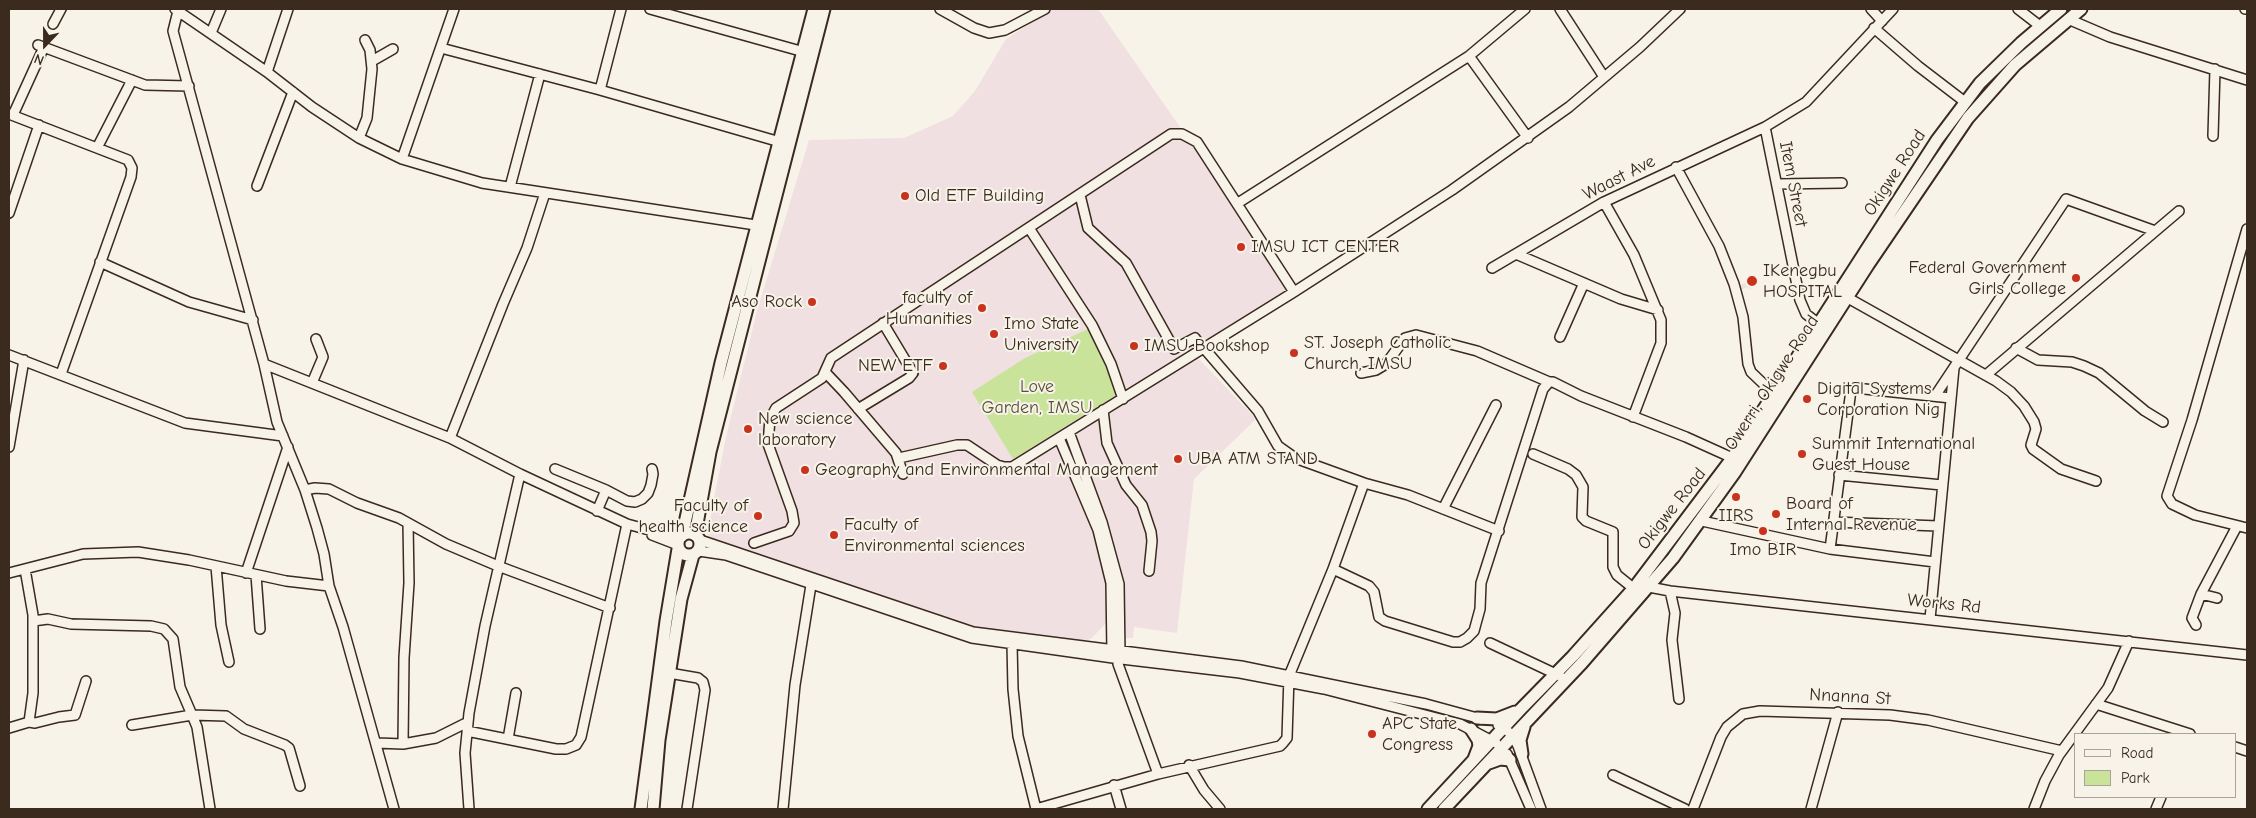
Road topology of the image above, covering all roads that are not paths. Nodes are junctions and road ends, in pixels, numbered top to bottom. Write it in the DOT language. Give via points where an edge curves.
graph roads {
  1 [pos="61,9"];
  2 [pos="221,9"];
  3 [pos="288,9"];
  4 [pos="454,9"];
  5 [pos="621,9"];
  6 [pos="650,9"];
  7 [pos="814,9"];
  8 [pos="824,9"];
  9 [pos="1044,9"];
  10 [pos="1525,9"];
  11 [pos="1560,9"];
  12 [pos="1680,9"];
  13 [pos="1871,9"];
  14 [pos="1893,9"];
  15 [pos="2018,9"];
  16 [pos="2081,9"];
  17 [pos="177,10"];
  18 [pos="943,10"];
  19 [pos="2056,12"];
  20 [pos="1882,21"];
  21 [pos="2064,22"];
  22 [pos="53,24"];
  23 [pos="2040,26"];
  24 [pos="1874,28"];
  25 [pos="211,33"];
  26 [pos="365,40"];
  27 [pos="441,48"];
  28 [pos="393,49"];
  29 [pos="804,52"];
  30 [pos="1469,56"];
  31 [pos="372,61"];
  32 [pos="2214,70"];
  33 [pos="267,72"];
  34 [pos="540,74"];
  35 [pos="1604,77"];
  36 [pos="132,80"];
  37 [pos="2247,80"];
  38 [pos="189,86"];
  39 [pos="600,90"];
  40 [pos="293,92"];
  41 [pos="1965,102"];
  42 [pos="11,115"];
  43 [pos="39,126"];
  44 [pos="1765,127"];
  45 [pos="2213,136"];
  46 [pos="359,138"];
  47 [pos="1528,138"];
  48 [pos="780,142"];
  49 [pos="97,148"];
  50 [pos="402,159"];
  51 [pos="1676,167"];
  52 [pos="1842,183"];
  53 [pos="1777,184"];
  54 [pos="257,186"];
  55 [pos="510,188"];
  56 [pos="545,193"];
  57 [pos="1080,195"];
  58 [pos="1604,202"];
  59 [pos="1238,203"];
  60 [pos="2179,211"];
  61 [pos="9,212"];
  62 [pos="762,225"];
  63 [pos="1029,228"];
  64 [pos="2247,229"];
  65 [pos="2155,231"];
  66 [pos="1516,254"];
  67 [pos="100,262"];
  68 [pos="1492,268"];
  69 [pos="1584,283"];
  70 [pos="1294,292"];
  71 [pos="1848,298"];
  72 [pos="1658,310"];
  73 [pos="253,320"];
  74 [pos="883,323"];
  75 [pos="1819,324"];
  76 [pos="1560,337"];
  77 [pos="316,339"];
  78 [pos="1202,348"];
  79 [pos="2016,348"];
  80 [pos="9,355"];
  81 [pos="24,360"];
  82 [pos="1957,361"];
  83 [pos="1800,363"];
  84 [pos="264,364"];
  85 [pos="826,373"];
  86 [pos="1361,373"];
  87 [pos="61,374"];
  88 [pos="1986,375"];
  89 [pos="1549,382"];
  90 [pos="312,383"];
  91 [pos="1774,394"];
  92 [pos="1935,396"];
  93 [pos="1951,398"];
  94 [pos="1123,399"];
  95 [pos="1496,405"];
  96 [pos="858,409"];
  97 [pos="1103,410"];
  98 [pos="1633,416"];
  99 [pos="2163,422"];
  100 [pos="1069,432"];
  101 [pos="283,436"];
  102 [pos="450,438"];
  103 [pos="1059,438"];
  104 [pos="9,447"];
  105 [pos="288,447"];
  106 [pos="1533,454"];
  107 [pos="898,458"];
  108 [pos="1737,460"];
  109 [pos="555,469"];
  110 [pos="652,469"];
  111 [pos="520,474"];
  112 [pos="903,474"];
  113 [pos="1839,475"];
  114 [pos="2096,481"];
  115 [pos="1364,483"];
  116 [pos="1942,485"];
  117 [pos="305,490"];
  118 [pos="606,490"];
  119 [pos="1443,509"];
  120 [pos="597,511"];
  121 [pos="1702,521"];
  122 [pos="1833,522"];
  123 [pos="408,523"];
  124 [pos="627,524"];
  125 [pos="1938,526"];
  126 [pos="2237,526"];
  127 [pos="2247,528"];
  128 [pos="1499,531"];
  129 [pos="679,542"];
  130 [pos="754,542"];
  131 [pos="697,545"];
  132 [pos="1830,549"];
  133 [pos="1935,562"];
  134 [pos="216,566"];
  135 [pos="498,566"];
  136 [pos="25,569"];
  137 [pos="1333,569"];
  138 [pos="1149,571"];
  139 [pos="9,573"];
  140 [pos="246,573"];
  141 [pos="256,575"];
  142 [pos="811,584"];
  143 [pos="329,586"];
  144 [pos="1641,588"];
  145 [pos="1670,591"];
  146 [pos="2201,594"];
  147 [pos="2217,598"];
  148 [pos="610,608"];
  149 [pos="892,609"];
  150 [pos="1930,619"];
  151 [pos="33,620"];
  152 [pos="2196,625"];
  153 [pos="260,629"];
  154 [pos="2129,641"];
  155 [pos="1490,643"];
  156 [pos="1012,644"];
  157 [pos="2247,655"];
  158 [pos="1117,656"];
  159 [pos="230,662"];
  160 [pos="669,673"];
  161 [pos="1561,677"];
  162 [pos="1289,679"];
  163 [pos="86,681"];
  164 [pos="516,693"];
  165 [pos="1679,700"];
  166 [pos="2096,704"];
  167 [pos="1519,711"];
  168 [pos="1838,712"];
  169 [pos="1463,714"];
  170 [pos="192,715"];
  171 [pos="1477,718"];
  172 [pos="1527,721"];
  173 [pos="28,722"];
  174 [pos="132,725"];
  175 [pos="1466,726"];
  176 [pos="468,727"];
  177 [pos="1503,727"];
  178 [pos="9,728"];
  179 [pos="2075,733"];
  180 [pos="2182,733"];
  181 [pos="2074,734"];
  182 [pos="1513,736"];
  183 [pos="1493,739"];
  184 [pos="508,740"];
  185 [pos="377,743"];
  186 [pos="403,744"];
  187 [pos="1502,748"];
  188 [pos="2062,751"];
  189 [pos="1522,754"];
  190 [pos="1510,760"];
  191 [pos="1472,763"];
  192 [pos="1189,765"];
  193 [pos="1486,765"];
  194 [pos="1158,774"];
  195 [pos="1613,775"];
  196 [pos="1114,785"];
  197 [pos="300,786"];
  198 [pos="1540,806"];
  199 [pos="1530,808"];
  200 [pos="210,809"];
  201 [pos="394,809"];
  202 [pos="469,809"];
  203 [pos="641,809"];
  204 [pos="653,809"];
  205 [pos="687,809"];
  206 [pos="783,809"];
  207 [pos="1036,809"];
  208 [pos="1122,809"];
  209 [pos="1220,809"];
  210 [pos="1428,809"];
  211 [pos="1444,809"];
  212 [pos="1685,809"];
  213 [pos="1693,809"];
  214 [pos="1810,809"];
  215 [pos="2034,809"];
  1 -- 22 [label="street"];
  2 -- 25 [label="street"];
  3 -- 33 [label="street"];
  4 -- 27 [label="street"];
  5 -- 39 [label="street"];
  6 -- 29 [label="street"];
  7 -- 29 [label="main road"];
  8 -- 62 [label="main road"];
  9 -- 18 [label="street" via="1005,30 988,33"];
  10 -- 30 [label="street"];
  11 -- 35 [label="street"];
  12 -- 35 [label="street"];
  13 -- 20 [label="street"];
  14 -- 20 [label="street, Item Street"];
  15 -- 23 [label="street"];
  16 -- 21 [label="main road, Owerri, Okigwe Road"];
  17 -- 25 [label="street"];
  17 -- 38 [label="street" via="173,31"];
  19 -- 21 [label="main road"];
  19 -- 23 [label="main road, Okigwe Road"];
  20 -- 24 [label="street, Item Street"];
  21 -- 32 [label="street"];
  21 -- 71 [label="main road, Owerri, Okigwe Road" via="2015,65 1968,118"];
  23 -- 41 [label="main road, Okigwe Road" via="2004,58"];
  24 -- 41 [label="street"];
  24 -- 44 [label="street, Item Street" via="1806,102"];
  25 -- 33 [label="street"];
  26 -- 31 [label="street"];
  27 -- 34 [label="street"];
  27 -- 50 [label="street"];
  28 -- 31 [label="street"];
  29 -- 48 [label="main road"];
  30 -- 47 [label="street"];
  30 -- 59 [label="street"];
  31 -- 46 [label="street" via="366,118"];
  32 -- 37 [label="street"];
  32 -- 45 [label="street"];
  33 -- 40 [label="street"];
  34 -- 39 [label="street"];
  34 -- 55 [label="street"];
  35 -- 47 [label="street"];
  36 -- 38 [label="street" via="145,86"];
  36 -- 42 [label="street" via="41,46"];
  36 -- 49 [label="street"];
  38 -- 73 [label="street"];
  39 -- 48 [label="street"];
  40 -- 46 [label="street"];
  40 -- 54 [label="street"];
  41 -- 75 [label="main road, Okigwe Road" via="1937,140"];
  42 -- 43 [label="street"];
  43 -- 49 [label="street"];
  43 -- 61 [label="street"];
  44 -- 51 [label="street, Waast Ave"];
  44 -- 53 [label="street, Item Street"];
  46 -- 50 [label="street"];
  47 -- 70 [label="street"];
  48 -- 62 [label="main road"];
  49 -- 67 [label="street" via="128,160 132,168"];
  50 -- 55 [label="street"];
  51 -- 58 [label="street, Waast Ave"];
  51 -- 91 [label="street" via="1719,246 1734,284 1743,317 1751,372"];
  52 -- 53 [label="street"];
  53 -- 75 [label="street, Item Street" via="1800,300 1806,314"];
  55 -- 56 [label="street"];
  56 -- 62 [label="street"];
  56 -- 102 [label="street" via="527,248"];
  57 -- 59 [label="street" via="1172,134 1182,134 1197,142"];
  57 -- 63 [label="street"];
  57 -- 78 [label="street" via="1088,228 1126,263 1174,349 1195,338"];
  58 -- 66 [label="street, Waast Ave"];
  58 -- 72 [label="street" via="1634,255"];
  59 -- 70 [label="street"];
  60 -- 65 [label="street"];
  62 -- 129 [label="main road" via="717,382"];
  62 -- 131 [label="main road" via="710,452"];
  63 -- 74 [label="street"];
  63 -- 94 [label="street" via="1092,325"];
  64 -- 126 [label="street" via="2167,496 2172,504 2195,515"];
  65 -- 79 [label="street"];
  65 -- 82 [label="street" via="2066,199"];
  66 -- 68 [label="street, Waast Ave"];
  66 -- 69 [label="street"];
  67 -- 73 [label="street" via="190,302"];
  67 -- 87 [label="street"];
  69 -- 72 [label="street"];
  69 -- 76 [label="street"];
  70 -- 78 [label="street"];
  71 -- 82 [label="street"];
  71 -- 83 [label="main road, Owerri, Okigwe Road"];
  72 -- 98 [label="street" via="1661,343"];
  73 -- 84 [label="street"];
  74 -- 85 [label="street" via="831,358"];
  74 -- 96 [label="street" via="913,373"];
  75 -- 83 [label="main road, Okigwe Road"];
  77 -- 90 [label="street" via="323,357"];
  78 -- 94 [label="street"];
  78 -- 115 [label="street" via="1258,411 1282,449 1295,458"];
  79 -- 88 [label="street"];
  79 -- 99 [label="street" via="2038,360 2084,366"];
  80 -- 81 [label="street"];
  81 -- 87 [label="street"];
  81 -- 104 [label="street"];
  82 -- 88 [label="street"];
  82 -- 92 [label="street"];
  82 -- 93 [label="street"];
  83 -- 91 [label="main road, Okigwe Road"];
  83 -- 108 [label="main road, Owerri, Okigwe Road"];
  84 -- 90 [label="street"];
  84 -- 101 [label="street"];
  85 -- 96 [label="street"];
  85 -- 130 [label="street" via="776,408 770,419 768,444 794,523 789,531"];
  86 -- 89 [label="street" via="1386,364 1405,338 1416,335 1477,351"];
  87 -- 101 [label="street" via="185,423"];
  88 -- 114 [label="street" via="2011,392 2024,406 2036,429 2031,445 2033,449 2061,469"];
  89 -- 98 [label="street"];
  89 -- 128 [label="street" via="1542,390"];
  90 -- 102 [label="street"];
  91 -- 108 [label="main road, Okigwe Road"];
  92 -- 93 [label="street"];
  92 -- 113 [label="street" via="1851,390"];
  93 -- 116 [label="street"];
  94 -- 97 [label="street"];
  95 -- 119 [label="street"];
  96 -- 107 [label="street"];
  97 -- 100 [label="street"];
  97 -- 138 [label="street" via="1107,443 1126,485 1142,505 1151,532"];
  98 -- 108 [label="street"];
  100 -- 103 [label="street"];
  100 -- 158 [label="street" via="1102,522 1119,584"];
  101 -- 105 [label="street"];
  102 -- 111 [label="street"];
  103 -- 107 [label="street" via="1012,466 1004,467 967,445"];
  103 -- 158 [label="street" via="1098,530 1111,583"];
  105 -- 117 [label="street"];
  105 -- 140 [label="street"];
  106 -- 144 [label="street" via="1576,475 1583,487 1582,517 1613,532 1613,567 1617,575"];
  107 -- 112 [label="street"];
  108 -- 121 [label="main road, Owerri, Okigwe Road"];
  108 -- 144 [label="main road, Okigwe Road"];
  109 -- 118 [label="street"];
  110 -- 118 [label="street" via="654,474 648,493 635,502"];
  111 -- 120 [label="street"];
  111 -- 135 [label="street"];
  113 -- 116 [label="street"];
  113 -- 122 [label="street"];
  115 -- 119 [label="street"];
  115 -- 137 [label="street"];
  116 -- 125 [label="street"];
  117 -- 123 [label="street" via="329,490"];
  117 -- 143 [label="street" via="324,554"];
  118 -- 120 [label="street"];
  119 -- 128 [label="street"];
  120 -- 124 [label="street"];
  121 -- 132 [label="street"];
  121 -- 144 [label="main road, Owerri, Okigwe Road"];
  122 -- 125 [label="street"];
  122 -- 132 [label="street"];
  123 -- 135 [label="street" via="446,544"];
  123 -- 186 [label="street"];
  124 -- 129 [label="street"];
  124 -- 148 [label="street"];
  125 -- 133 [label="street"];
  126 -- 127 [label="street"];
  126 -- 146 [label="street"];
  128 -- 137 [label="street" via="1481,583 1480,610 1474,631 1460,642 1385,621 1379,617 1374,592 1369,586"];
  129 -- 131 [label="main road" via="688,533"];
  129 -- 131 [label="main road" via="683,554"];
  129 -- 203 [label="main road"];
  131 -- 142 [label="street"];
  131 -- 149 [label="street"];
  131 -- 160 [label="main road" via="680,599"];
  132 -- 133 [label="street"];
  133 -- 150 [label="street"];
  134 -- 136 [label="street" via="138,552 108,552 83,554"];
  134 -- 140 [label="street"];
  134 -- 159 [label="street" via="221,625"];
  135 -- 148 [label="street"];
  135 -- 176 [label="street"];
  136 -- 139 [label="street"];
  136 -- 151 [label="street"];
  137 -- 162 [label="street"];
  140 -- 141 [label="street"];
  141 -- 143 [label="street"];
  141 -- 153 [label="street"];
  142 -- 149 [label="street"];
  142 -- 206 [label="street" via="795,685"];
  143 -- 185 [label="street"];
  144 -- 145 [label="street, Works Rd"];
  144 -- 161 [label="main road, Okigwe Road"];
  145 -- 150 [label="street, Works Rd"];
  145 -- 165 [label="street" via="1676,613 1672,640"];
  146 -- 147 [label="street"];
  146 -- 152 [label="street" via="2192,618"];
  148 -- 184 [label="street" via="581,737 576,745 556,749"];
  149 -- 156 [label="street" via="972,638"];
  149 -- 158 [label="street" via="973,632"];
  150 -- 154 [label="street, Works Rd"];
  151 -- 170 [label="street" via="164,629 172,639 180,687"];
  151 -- 173 [label="street" via="33,693"];
  154 -- 157 [label="street, Works Rd"];
  154 -- 166 [label="street" via="2108,688"];
  155 -- 161 [label="street"];
  156 -- 158 [label="street"];
  156 -- 207 [label="street" via="1018,736"];
  158 -- 162 [label="street"];
  158 -- 194 [label="street"];
  160 -- 204 [label="main road"];
  160 -- 205 [label="street" via="698,678 705,690"];
  161 -- 167 [label="main road, Okigwe Road"];
  161 -- 172 [label="main road"];
  162 -- 169 [label="street" via="1426,704"];
  162 -- 175 [label="street"];
  162 -- 192 [label="street" via="1287,738 1284,743"];
  163 -- 173 [label="street" via="75,715"];
  164 -- 184 [label="street"];
  166 -- 179 [label="street"];
  166 -- 180 [label="street"];
  167 -- 171 [label="main road" via="1502,718"];
  167 -- 177 [label="main road, Okigwe Road"];
  168 -- 188 [label="street, Nnanna St" via="1928,720"];
  168 -- 213 [label="street, Nnanna St" via="1760,710 1734,720 1721,737"];
  168 -- 214 [label="street"];
  169 -- 171 [label="street"];
  169 -- 175 [label="street"];
  170 -- 174 [label="street"];
  170 -- 197 [label="street" via="226,716 244,729 285,745 289,748"];
  170 -- 200 [label="street" via="197,727"];
  171 -- 177 [label="street"];
  172 -- 182 [label="main road"];
  172 -- 189 [label="main road" via="1521,732"];
  173 -- 178 [label="street"];
  175 -- 183 [label="street"];
  175 -- 191 [label="main road" via="1479,746"];
  176 -- 184 [label="street"];
  176 -- 186 [label="street" via="436,738"];
  176 -- 202 [label="street" via="465,753"];
  177 -- 182 [label="street"];
  177 -- 183 [label="main road, Okigwe Road"];
  181 -- 188 [label="street"];
  182 -- 187 [label="main road"];
  182 -- 189 [label="street"];
  183 -- 187 [label="street"];
  183 -- 191 [label="main road, Okigwe Road"];
  185 -- 186 [label="street"];
  185 -- 201 [label="street"];
  187 -- 190 [label="street"];
  187 -- 193 [label="main road"];
  188 -- 215 [label="street"];
  189 -- 198 [label="street"];
  190 -- 193 [label="main road" via="1500,759"];
  190 -- 199 [label="street"];
  191 -- 210 [label="main road, Okigwe Road"];
  192 -- 194 [label="street"];
  192 -- 209 [label="street"];
  193 -- 211 [label="main road"];
  194 -- 196 [label="street"];
  195 -- 212 [label="street"];
  196 -- 207 [label="street"];
  196 -- 208 [label="street"];
  198 -- 199 [label="street"];
}
